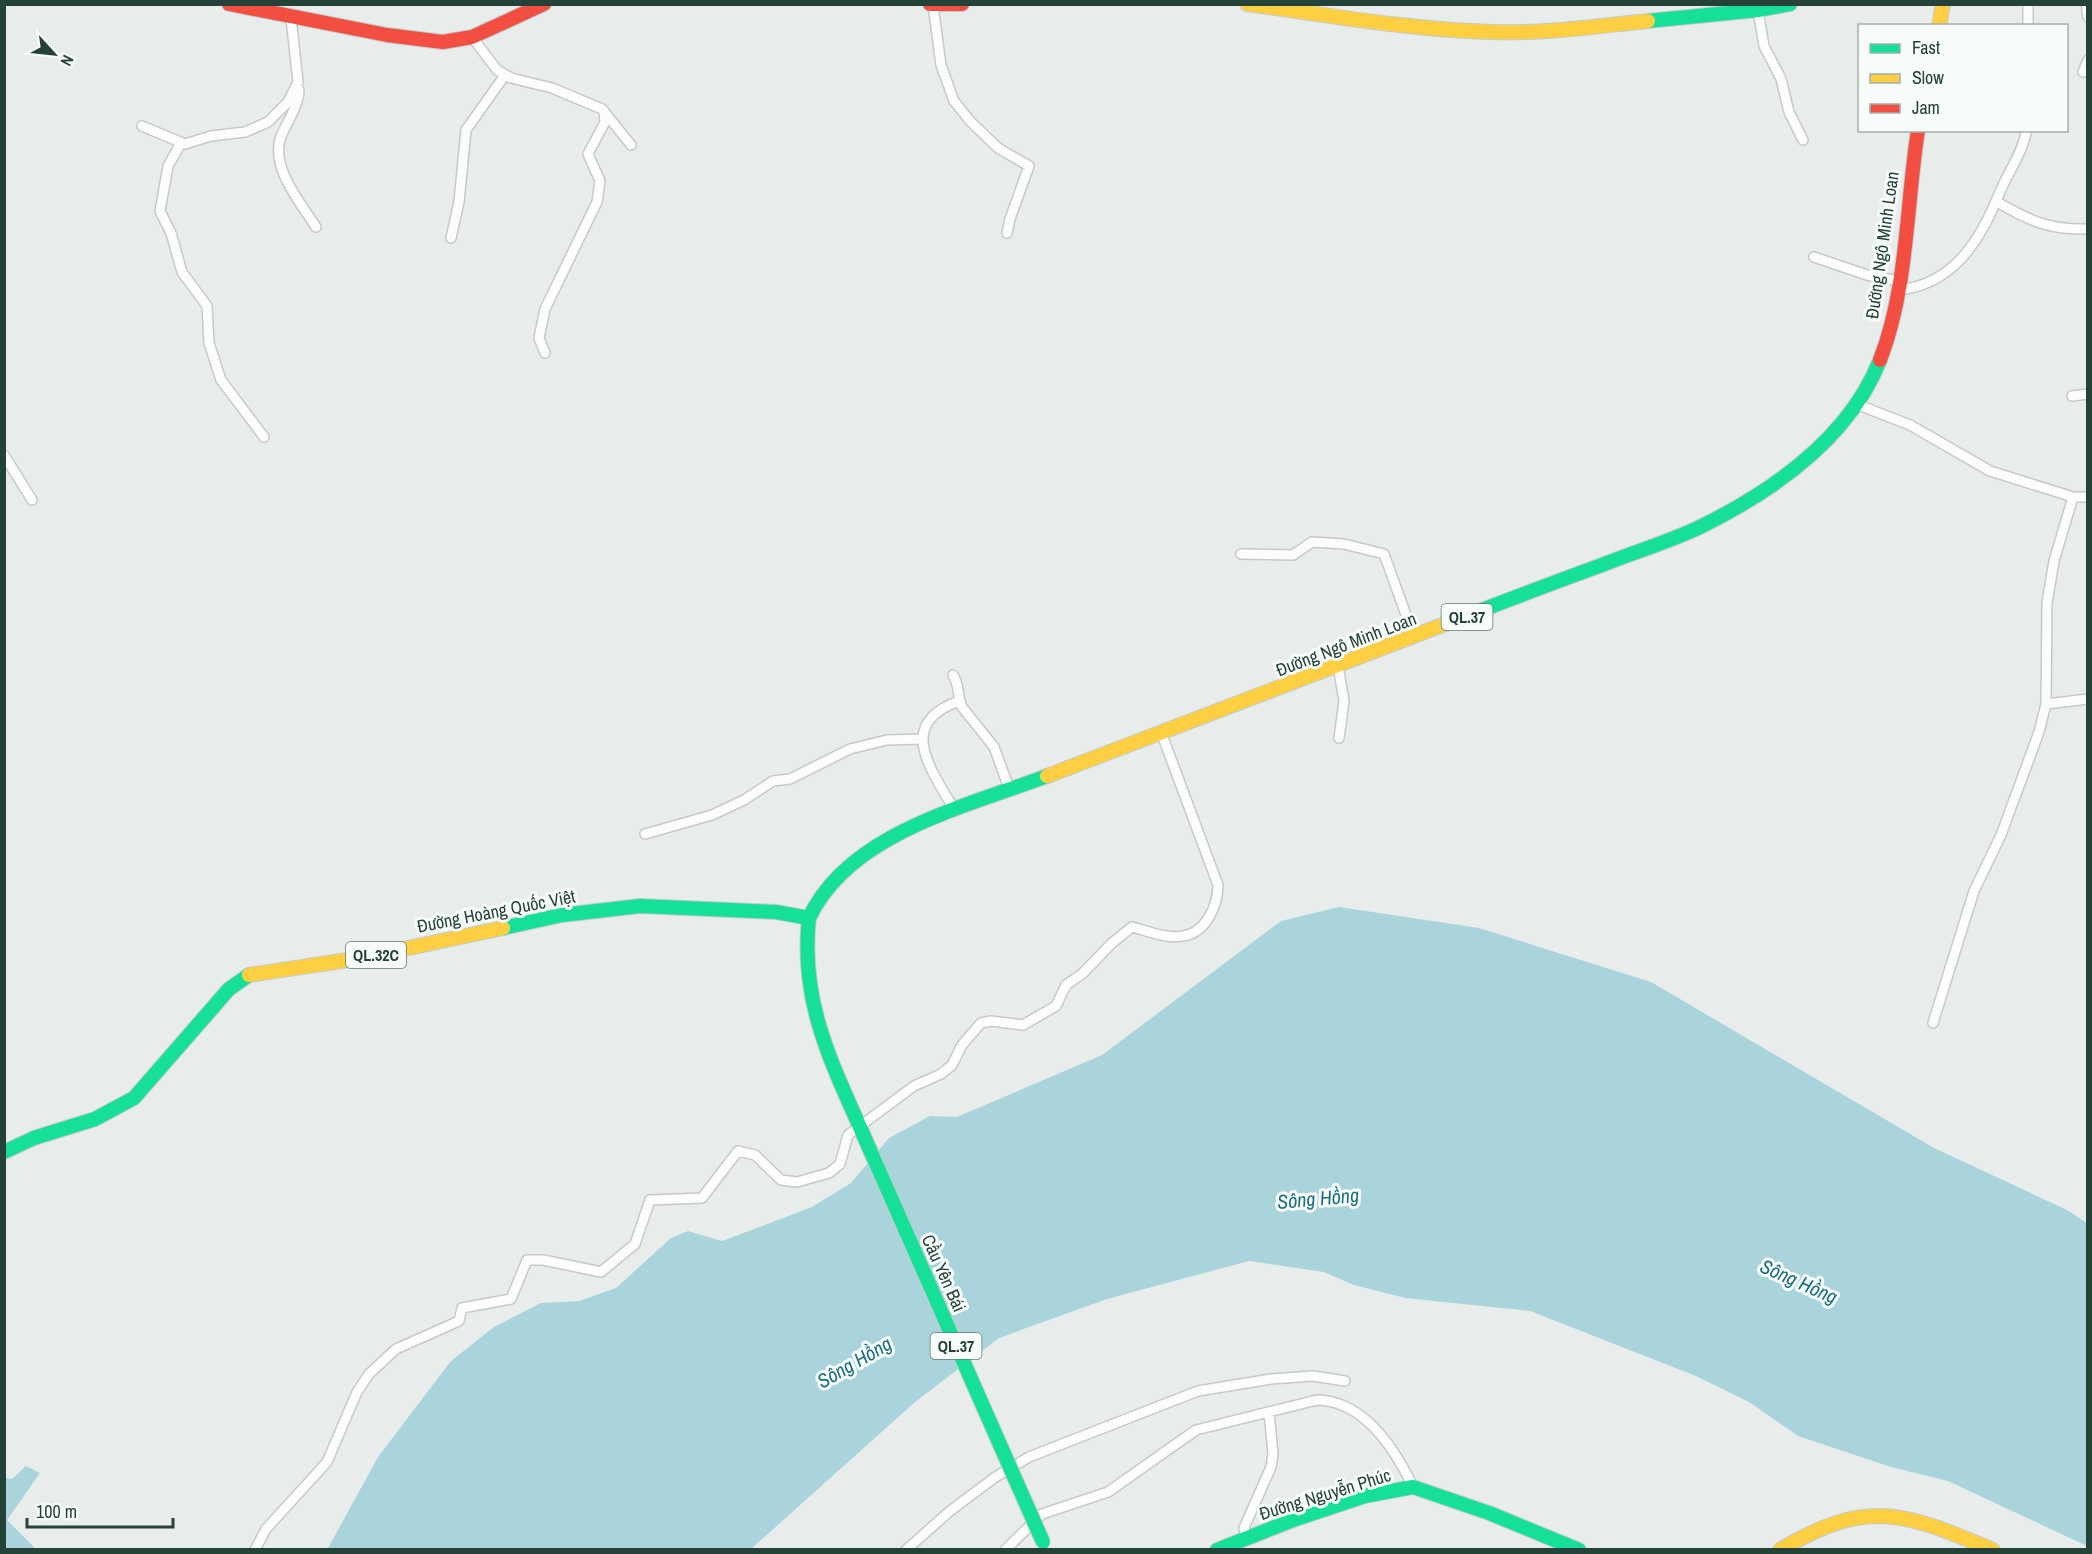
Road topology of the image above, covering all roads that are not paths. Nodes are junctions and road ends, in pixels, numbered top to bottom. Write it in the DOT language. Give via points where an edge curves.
graph roads {
  1 [pos="229,4"];
  2 [pos="544,4"];
  3 [pos="962,4"];
  4 [pos="1247,4"];
  5 [pos="1790,4"];
  6 [pos="1943,4"];
  7 [pos="2028,4"];
  8 [pos="2086,4"];
  9 [pos="931,5"];
  10 [pos="1758,10"];
  11 [pos="2088,17"];
  12 [pos="291,18"];
  13 [pos="1939,24"];
  14 [pos="2028,24"];
  15 [pos="472,37"];
  16 [pos="2088,60"];
  17 [pos="2083,72"];
  18 [pos="505,75"];
  19 [pos="298,82"];
  20 [pos="604,111"];
  21 [pos="142,126"];
  22 [pos="1918,132"];
  23 [pos="2026,132"];
  24 [pos="1803,140"];
  25 [pos="181,143"];
  26 [pos="631,145"];
  27 [pos="1997,202"];
  28 [pos="316,227"];
  29 [pos="2088,229"];
  30 [pos="1007,233"];
  31 [pos="451,238"];
  32 [pos="1814,258"];
  33 [pos="1898,286"];
  34 [pos="545,353"];
  35 [pos="2088,394"];
  36 [pos="2072,396"];
  37 [pos="1856,404"];
  38 [pos="264,437"];
  39 [pos="4,455"];
  40 [pos="2073,497"];
  41 [pos="2088,497"];
  42 [pos="32,500"];
  43 [pos="1241,554"];
  44 [pos="1414,637"];
  45 [pos="1338,666"];
  46 [pos="953,675"];
  47 [pos="2088,699"];
  48 [pos="959,700"];
  49 [pos="2046,704"];
  50 [pos="1161,732"];
  51 [pos="1339,738"];
  52 [pos="921,739"];
  53 [pos="1010,791"];
  54 [pos="955,811"];
  55 [pos="645,834"];
  56 [pos="809,918"];
  57 [pos="1933,1023"];
  58 [pos="860,1125"];
  59 [pos="870,1150"];
  60 [pos="4,1152"];
  61 [pos="1345,1381"];
  62 [pos="1269,1412"];
  63 [pos="1413,1486"];
  64 [pos="1247,1543"];
  65 [pos="1045,1546"];
  66 [pos="1780,1549"];
  67 [pos="255,1550"];
  68 [pos="906,1550"];
  69 [pos="1005,1550"];
  70 [pos="1217,1550"];
  71 [pos="1579,1550"];
  72 [pos="1993,1550"];
  1 -- 12 [label="main road"];
  2 -- 15 [label="main road"];
  3 -- 9 [label="main road"];
  4 -- 10 [label="main road" via="1360,20 1491,32 1531,32"];
  5 -- 10 [label="main road"];
  6 -- 13 [label="main road"];
  7 -- 14 [label="street"];
  8 -- 11 [label="street"];
  9 -- 30 [label="street" via="941,65 954,101 998,148 1029,166"];
  10 -- 24 [label="street" via="1764,46 1781,79 1789,112"];
  12 -- 15 [label="main road" via="427,41"];
  12 -- 19 [label="street"];
  15 -- 18 [label="street" via="492,65"];
  16 -- 17 [label="street"];
  18 -- 20 [label="street" via="576,96"];
  18 -- 31 [label="street" via="466,130"];
  19 -- 25 [label="street" via="277,115 258,128"];
  19 -- 28 [label="street" via="299,94 280,138 278,158 291,188"];
  20 -- 26 [label="street"];
  20 -- 34 [label="street" via="605,122 588,154 600,181 597,202 545,309 539,338"];
  21 -- 25 [label="street"];
  22 -- 33 [label="main road, Đường Ngô Minh Loan / QL.37"];
  23 -- 27 [label="street" via="2019,158"];
  25 -- 38 [label="street" via="168,166 160,211 182,272 207,306 209,343 220,380"];
  27 -- 29 [label="street" via="2030,221 2052,228"];
  27 -- 33 [label="street" via="1982,233 1949,269 1919,288"];
  32 -- 33 [label="street"];
  33 -- 37 [label="main road, Đường Ngô Minh Loan / QL.37" via="1878,367"];
  35 -- 36 [label="street"];
  37 -- 40 [label="street" via="1910,425 1990,471"];
  37 -- 44 [label="main road, Đường Ngô Minh Loan / QL.37" via="1784,479 1698,528"];
  39 -- 42 [label="street"];
  40 -- 41 [label="street"];
  40 -- 49 [label="street" via="2046,603"];
  43 -- 44 [label="street" via="1293,555 1312,542 1344,544 1384,554"];
  44 -- 45 [label="main road, Đường Ngô Minh Loan / QL.37"];
  45 -- 50 [label="main road, Đường Ngô Minh Loan / QL.37"];
  45 -- 51 [label="street" via="1344,701"];
  46 -- 48 [label="street" via="959,685"];
  47 -- 49 [label="street"];
  48 -- 52 [label="street" via="939,708 926,721"];
  48 -- 53 [label="street" via="994,747"];
  49 -- 57 [label="street" via="2001,835 1974,891"];
  50 -- 53 [label="main road, Đường Ngô Minh Loan / QL.37"];
  50 -- 58 [label="street" via="1218,885 1218,899 1207,922 1186,936 1132,927 1066,985 1056,1006 1023,1025 981,1023 962,1045 952,1065 914,1086"];
  52 -- 54 [label="street" via="936,779"];
  52 -- 55 [label="street" via="887,740 850,749 790,778 773,781 712,815"];
  53 -- 54 [label="main road, Đường Ngô Minh Loan / QL.37"];
  54 -- 56 [label="main road, Đường Ngô Minh Loan / QL.37" via="873,846 824,889"];
  56 -- 58 [label="main road, Đường Ngô Minh Loan / QL.37" via="804,942 812,1005"];
  56 -- 60 [label="main road, Đường Hoàng Quốc Việt / QL.32C" via="776,912 640,906 608,909 562,915 361,958 249,975 229,989 134,1098 95,1119"];
  58 -- 59 [label="main road, Đường Ngô Minh Loan / QL.37"];
  58 -- 67 [label="street" via="848,1135 840,1164 829,1173 797,1182 781,1180 755,1155 738,1151 702,1198 650,1200 635,1244 601,1272 527,1260 511,1299 462,1308 459,1321 450,1327 396,1349 369,1374 357,1392 327,1462 266,1529"];
  59 -- 65 [label="main road, Cầu Yên Bái / QL.37, bridge"];
  61 -- 68 [label="street" via="1313,1376 1197,1391 1029,1457 958,1504"];
  62 -- 63 [label="street" via="1317,1400 1337,1403 1383,1435"];
  62 -- 64 [label="street" via="1271,1467 1244,1528"];
  62 -- 69 [label="street" via="1196,1430 1108,1492 1042,1514"];
  63 -- 64 [label="main road, Đường Nguyễn Phúc" via="1365,1496"];
  63 -- 71 [label="main road, Đường Nguyễn Phúc"];
  64 -- 70 [label="main road, Đường Nguyễn Phúc"];
  66 -- 72 [label="main road" via="1829,1524 1885,1514 1930,1524"];
}
